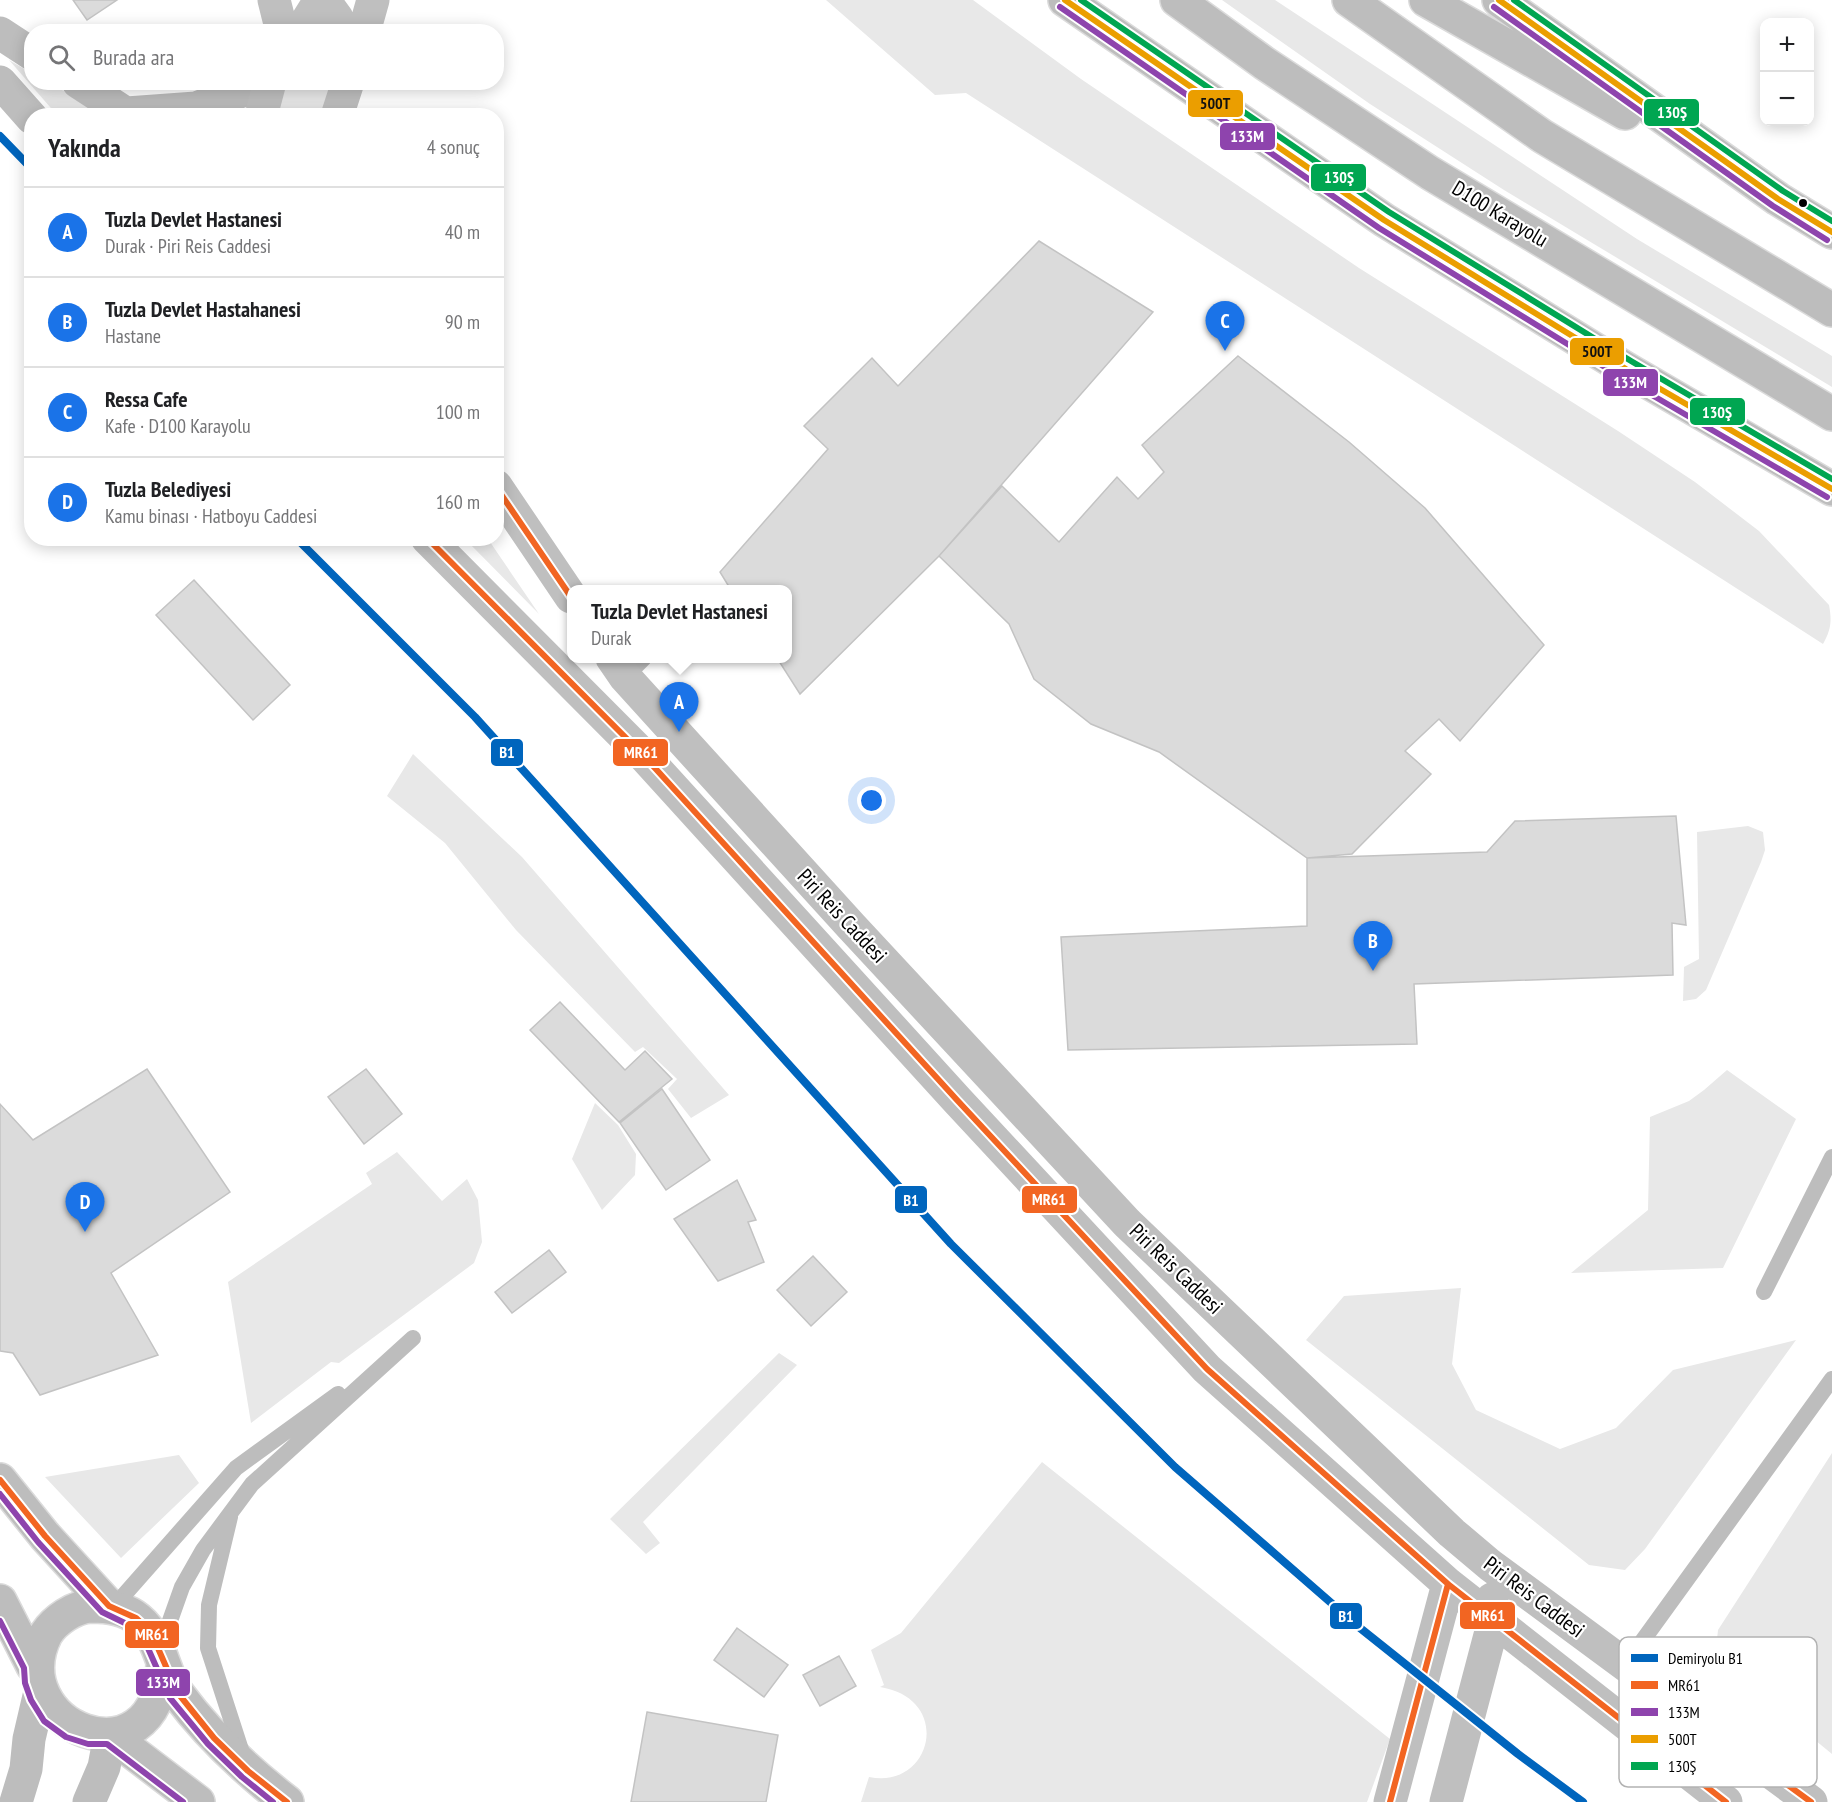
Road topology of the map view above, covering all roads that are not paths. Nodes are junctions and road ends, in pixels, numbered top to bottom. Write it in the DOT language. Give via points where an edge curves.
graph roads {
  1 [pos="274,0"];
  2 [pos="322,0"];
  3 [pos="373,0"];
  4 [pos="1065,0"];
  5 [pos="1177,0"];
  6 [pos="1349,0"];
  7 [pos="1426,0"];
  8 [pos="1499,0"];
  9 [pos="280,24"];
  10 [pos="306,24"];
  11 [pos="339,24"];
  12 [pos="366,24"];
  13 [pos="0,33"];
  14 [pos="24,49"];
  15 [pos="0,82"];
  16 [pos="91,90"];
  17 [pos="247,90"];
  18 [pos="267,90"];
  19 [pos="345,90"];
  20 [pos="356,90"];
  21 [pos="119,108"];
  22 [pos="196,108"];
  23 [pos="263,108"];
  24 [pos="340,108"];
  25 [pos="357,108"];
  26 [pos="24,109"];
  27 [pos="1778,200"];
  28 [pos="1832,232"];
  29 [pos="1832,310"];
  30 [pos="1832,414"];
  31 [pos="1832,489"];
  32 [pos="504,498"];
  33 [pos="435,546"];
  34 [pos="567,591"];
  35 [pos="627,665"];
  36 [pos="1832,1157"];
  37 [pos="1764,1292"];
  38 [pos="1832,1379"];
  39 [pos="0,1480"];
  40 [pos="231,1512"];
  41 [pos="1490,1565"];
  42 [pos="1448,1584"];
  43 [pos="0,1601"];
  44 [pos="113,1608"];
  45 [pos="1494,1620"];
  46 [pos="1645,1637"];
  47 [pos="162,1657"];
  48 [pos="1619,1661"];
  49 [pos="36,1681"];
  50 [pos="1619,1718"];
  51 [pos="110,1735"];
  52 [pos="248,1772"];
  53 [pos="1707,1787"];
  54 [pos="1791,1787"];
  55 [pos="16,1802"];
  56 [pos="89,1802"];
  57 [pos="198,1802"];
  58 [pos="287,1802"];
  59 [pos="1390,1802"];
  60 [pos="1446,1802"];
  61 [pos="1726,1802"];
  62 [pos="1811,1802"];
  1 -- 9 [label="street"];
  2 -- 10 [label="street"];
  2 -- 11 [label="street"];
  3 -- 12 [label="street"];
  4 -- 31 [label="main road" via="1384,220 1626,369"];
  5 -- 30 [label="main road, D100 Karayolu" via="1430,173"];
  6 -- 29 [label="main road" via="1542,136"];
  7 -- 27 [label="main road"];
  8 -- 27 [label="main road"];
  13 -- 14 [label="main road"];
  15 -- 26 [label="main road"];
  16 -- 21 [label="main road"];
  17 -- 22 [label="main road"];
  18 -- 23 [label="street"];
  19 -- 24 [label="street"];
  20 -- 25 [label="street"];
  27 -- 28 [label="main road"];
  32 -- 34 [label="street"];
  33 -- 42 [label="street, Piri Reis Caddesi" via="644,756 1207,1369"];
  35 -- 41 [label="street, Piri Reis Caddesi" via="851,926 1127,1223"];
  36 -- 37 [label="lane"];
  38 -- 46 [label="lane"];
  39 -- 44 [label="main road" via="45,1536"];
  40 -- 44 [label="lane" via="252,1484 413,1338 236,1468"];
  40 -- 47 [label="lane" via="182,1587"];
  40 -- 52 [label="lane" via="209,1605 208,1648"];
  41 -- 42 [label="street"];
  41 -- 45 [label="street"];
  41 -- 48 [label="street, Piri Reis Caddesi"];
  42 -- 45 [label="street, Piri Reis Caddesi"];
  42 -- 59 [label="street"];
  43 -- 49 [label="main road"];
  44 -- 47 [label="main road" via="136,1618 151,1632"];
  44 -- 49 [label="main road" via="87,1606 50,1627 38,1645"];
  45 -- 50 [label="street, Piri Reis Caddesi"];
  45 -- 60 [label="street"];
  47 -- 51 [label="main road" via="162,1683 156,1701 144,1717"];
  47 -- 52 [label="main road" via="177,1692"];
  49 -- 51 [label="main road" via="51,1715 69,1728 90,1735"];
  49 -- 55 [label="main road" via="26,1769"];
  51 -- 56 [label="main road" via="104,1767"];
  51 -- 57 [label="main road"];
  52 -- 58 [label="main road"];
  53 -- 61 [label="street, Piri Reis Caddesi"];
  54 -- 62 [label="street, Piri Reis Caddesi"];
}
